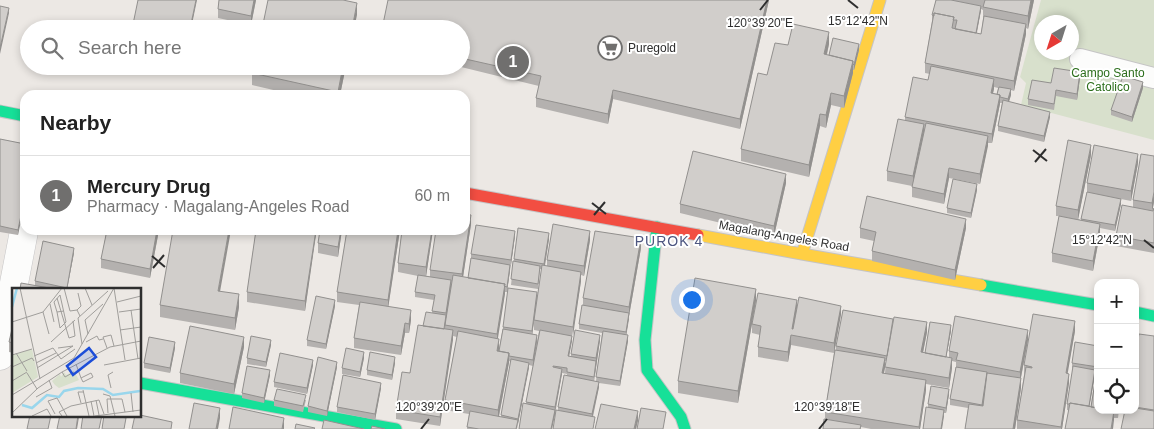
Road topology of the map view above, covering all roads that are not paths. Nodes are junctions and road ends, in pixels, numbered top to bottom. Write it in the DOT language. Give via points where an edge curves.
graph roads {
  1 [pos="880,0"];
  2 [pos="1080,59"];
  3 [pos="1154,78"];
  4 [pos="0,111"];
  5 [pos="20,115"];
  6 [pos="470,194"];
  7 [pos="657,227"];
  8 [pos="23,235"];
  9 [pos="802,254"];
  10 [pos="13,288"];
  11 [pos="12,294"];
  12 [pos="1094,304"];
  13 [pos="1139,313"];
  14 [pos="1154,316"];
  15 [pos="0,357"];
  16 [pos="141,383"];
  17 [pos="396,429"];
  18 [pos="684,429"];
  1 -- 9 [label="street"];
  2 -- 3 [label="lane"];
  4 -- 5 [label="street"];
  6 -- 7 [label="street, Magalang-Angeles Road"];
  7 -- 9 [label="street, Magalang-Angeles Road"];
  7 -- 18 [label="street" via="645,340 647,370 681,417"];
  8 -- 10 [label="street"];
  9 -- 12 [label="street, Magalang-Angeles Road"];
  11 -- 15 [label="street"];
  13 -- 14 [label="street"];
  16 -- 17 [label="street"];
}
